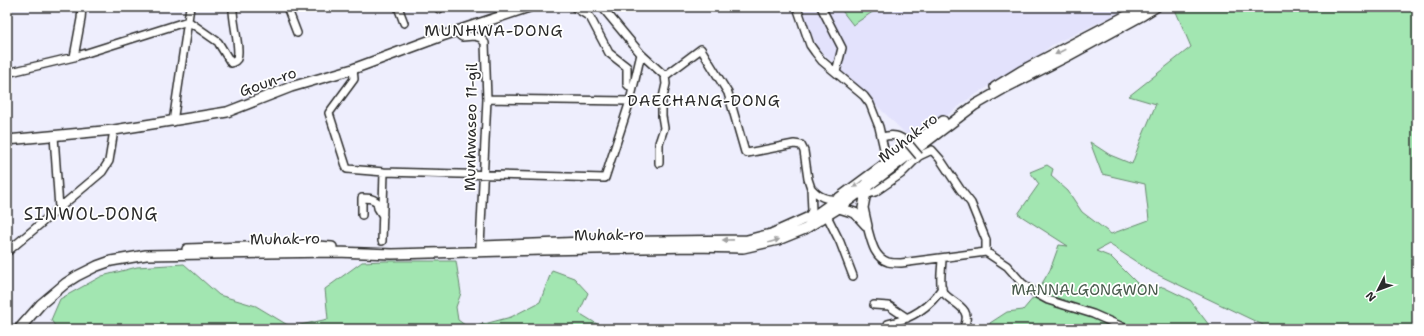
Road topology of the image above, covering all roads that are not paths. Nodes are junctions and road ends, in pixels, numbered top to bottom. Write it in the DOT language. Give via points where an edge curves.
graph roads {
  1 [pos="82,7"];
  2 [pos="190,7"];
  3 [pos="233,7"];
  4 [pos="286,7"];
  5 [pos="398,7"];
  6 [pos="529,7"];
  7 [pos="574,7"];
  8 [pos="602,7"];
  9 [pos="797,7"];
  10 [pos="821,7"];
  11 [pos="1144,7"];
  12 [pos="1156,7"];
  13 [pos="507,11"];
  14 [pos="188,21"];
  15 [pos="404,23"];
  16 [pos="456,32"];
  17 [pos="297,33"];
  18 [pos="641,54"];
  19 [pos="74,57"];
  20 [pos="353,69"];
  21 [pos="836,72"];
  22 [pos="7,73"];
  23 [pos="665,76"];
  24 [pos="632,89"];
  25 [pos="487,99"];
  26 [pos="630,101"];
  27 [pos="173,122"];
  28 [pos="114,130"];
  29 [pos="54,136"];
  30 [pos="882,137"];
  31 [pos="7,140"];
  32 [pos="919,156"];
  33 [pos="887,162"];
  34 [pos="659,163"];
  35 [pos="384,172"];
  36 [pos="484,174"];
  37 [pos="811,188"];
  38 [pos="866,191"];
  39 [pos="838,204"];
  40 [pos="59,208"];
  41 [pos="362,216"];
  42 [pos="383,216"];
  43 [pos="827,216"];
  44 [pos="808,217"];
  45 [pos="867,226"];
  46 [pos="382,241"];
  47 [pos="480,246"];
  48 [pos="7,250"];
  49 [pos="986,252"];
  50 [pos="942,258"];
  51 [pos="853,276"];
  52 [pos="942,288"];
  53 [pos="874,305"];
  54 [pos="907,318"];
  55 [pos="888,324"];
  56 [pos="12,329"];
  57 [pos="19,329"];
  58 [pos="963,329"];
  59 [pos="1126,329"];
  1 -- 19 [label="street"];
  2 -- 14 [label="street"];
  3 -- 14 [label="street" via="237,52 236,60 231,63 218,42"];
  4 -- 17 [label="street"];
  5 -- 15 [label="street"];
  6 -- 13 [label="main road, Goun-ro"];
  7 -- 24 [label="street" via="590,18 609,53 626,67 627,84"];
  8 -- 18 [label="street"];
  9 -- 21 [label="street" via="813,49"];
  10 -- 21 [label="street" via="842,48"];
  11 -- 33 [label="main road, Muhak-ro, one-way" via="1021,71 967,103"];
  12 -- 38 [label="main road, Muhak-ro" via="975,105"];
  13 -- 16 [label="main road, Goun-ro"];
  14 -- 19 [label="street"];
  14 -- 27 [label="street"];
  16 -- 20 [label="main road, Goun-ro"];
  16 -- 25 [label="street, Munhwaseo 11-gil" via="462,37 481,38 484,43"];
  18 -- 23 [label="street"];
  18 -- 24 [label="street"];
  19 -- 22 [label="street"];
  20 -- 27 [label="main road, Goun-ro" via="291,87 227,112"];
  20 -- 35 [label="street" via="354,79 329,113 347,169"];
  21 -- 30 [label="street" via="870,104"];
  23 -- 34 [label="street" via="662,102 664,128 659,143"];
  23 -- 37 [label="street" via="701,49 728,93 745,152 800,144 804,149"];
  24 -- 26 [label="street"];
  25 -- 26 [label="street"];
  25 -- 36 [label="street, Munhwaseo 11-gil"];
  26 -- 36 [label="street" via="605,178"];
  27 -- 28 [label="main road, Goun-ro"];
  28 -- 29 [label="main road, Goun-ro"];
  28 -- 40 [label="street" via="109,160 102,172"];
  29 -- 31 [label="main road, Goun-ro"];
  29 -- 40 [label="street"];
  30 -- 32 [label="street, bridge" via="896,135 902,138"];
  30 -- 33 [label="street"];
  32 -- 38 [label="street" via="890,183 875,192"];
  32 -- 49 [label="street" via="932,150 971,203 986,240"];
  33 -- 39 [label="main road, Muhak-ro, one-way"];
  35 -- 36 [label="street"];
  35 -- 42 [label="street"];
  36 -- 47 [label="street, Munhwaseo 11-gil"];
  37 -- 39 [label="street" via="817,194"];
  37 -- 44 [label="street" via="812,210"];
  38 -- 39 [label="main road, Muhak-ro"];
  38 -- 45 [label="main road" via="864,212"];
  39 -- 43 [label="main road, Muhak-ro"];
  39 -- 44 [label="main road, Muhak-ro"];
  39 -- 45 [label="main road" via="855,213"];
  40 -- 48 [label="street"];
  41 -- 42 [label="street" via="362,198 372,198 377,202"];
  42 -- 46 [label="street"];
  43 -- 51 [label="street"];
  57 -- 43 [label="main road, Muhak-ro, one-way" via="41,304 66,283 97,266 129,257 263,252 392,254 743,248 778,240"];
  44 -- 47 [label="main road, Muhak-ro, one-way" via="771,234 747,240"];
  45 -- 50 [label="street" via="874,250 888,262"];
  47 -- 56 [label="main road, Muhak-ro" via="395,250 300,245 152,250 107,256 79,268 54,285 29,308"];
  49 -- 50 [label="street"];
  49 -- 59 [label="street" via="1007,266 1037,294"];
  50 -- 52 [label="street"];
  52 -- 54 [label="street" via="933,300"];
  52 -- 58 [label="street" via="964,311 966,321"];
  53 -- 54 [label="street" via="889,306"];
  54 -- 55 [label="street"];
}
